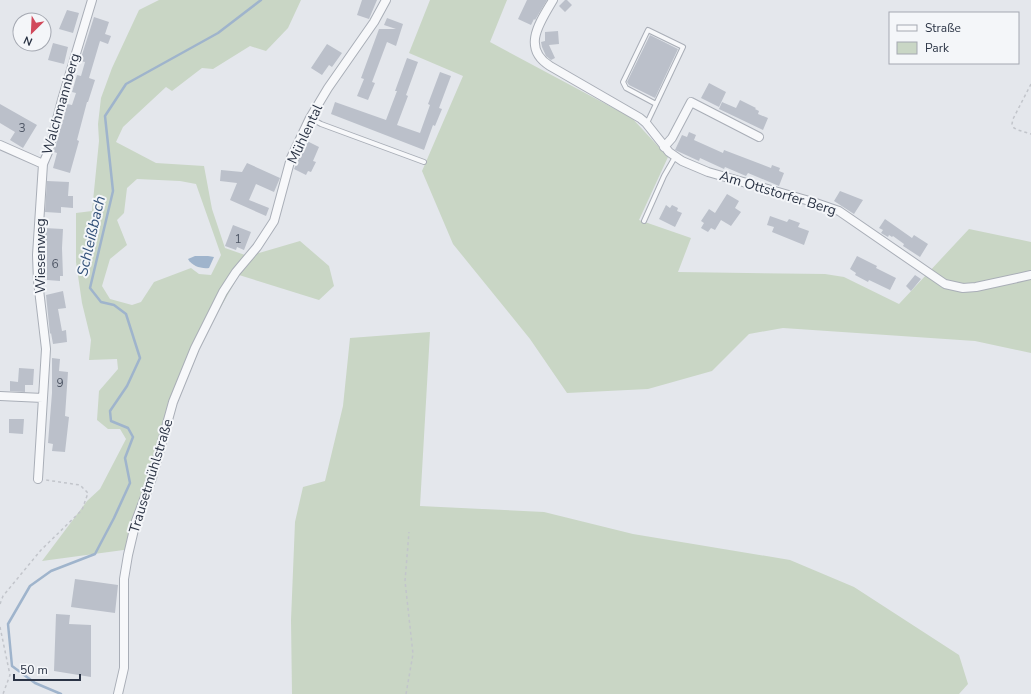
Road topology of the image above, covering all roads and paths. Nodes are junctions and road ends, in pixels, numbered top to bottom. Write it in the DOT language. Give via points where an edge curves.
graph roads {
  1 [pos="92,0"];
  2 [pos="386,0"];
  3 [pos="553,0"];
  4 [pos="1031,84"];
  5 [pos="656,104"];
  6 [pos="310,118"];
  7 [pos="646,123"];
  8 [pos="1031,134"];
  9 [pos="759,137"];
  10 [pos="0,145"];
  11 [pos="664,148"];
  12 [pos="675,157"];
  13 [pos="424,162"];
  14 [pos="43,164"];
  15 [pos="644,221"];
  16 [pos="236,272"];
  17 [pos="1031,275"];
  18 [pos="0,396"];
  19 [pos="43,398"];
  20 [pos="38,479"];
  21 [pos="409,532"];
  22 [pos="0,604"];
  23 [pos="0,627"];
  24 [pos="3,694"];
  25 [pos="118,694"];
  26 [pos="406,694"];
  1 -- 14 [label="street, Walchmannberg" via="50,150"];
  2 -- 6 [label="street, Mühlental"];
  3 -- 7 [label="street, Am Ottstorfer Berg" via="535,36 535,48 540,58"];
  4 -- 8 [label="path" via="1012,124 1014,128"];
  5 -- 5 [label="lane" via="683,47 648,30 623,82 626,88"];
  5 -- 7 [label="lane"];
  6 -- 13 [label="lane"];
  6 -- 16 [label="street, Mühlental" via="291,158 274,221"];
  7 -- 11 [label="street, Am Ottstorfer Berg"];
  9 -- 11 [label="street" via="691,102"];
  10 -- 14 [label="street, Walchmannberg"];
  11 -- 12 [label="street, Am Ottstorfer Berg"];
  12 -- 15 [label="lane"];
  12 -- 17 [label="street, Am Ottstorfer Berg" via="708,172 839,211 945,284 964,288 976,287"];
  14 -- 19 [label="street, Wiesenweg" via="38,255 38,281 46,349"];
  16 -- 25 [label="street, Trausetmühlstraße" via="223,292 173,402 152,478 136,521 124,579 124,668"];
  18 -- 19 [label="street"];
  19 -- 20 [label="street, Wiesenweg"];
  20 -- 22 [label="path" via="80,485 88,493 82,510 41,550 3,596"];
  21 -- 26 [label="path" via="405,581 413,654"];
  23 -- 24 [label="path" via="10,675"];
}
